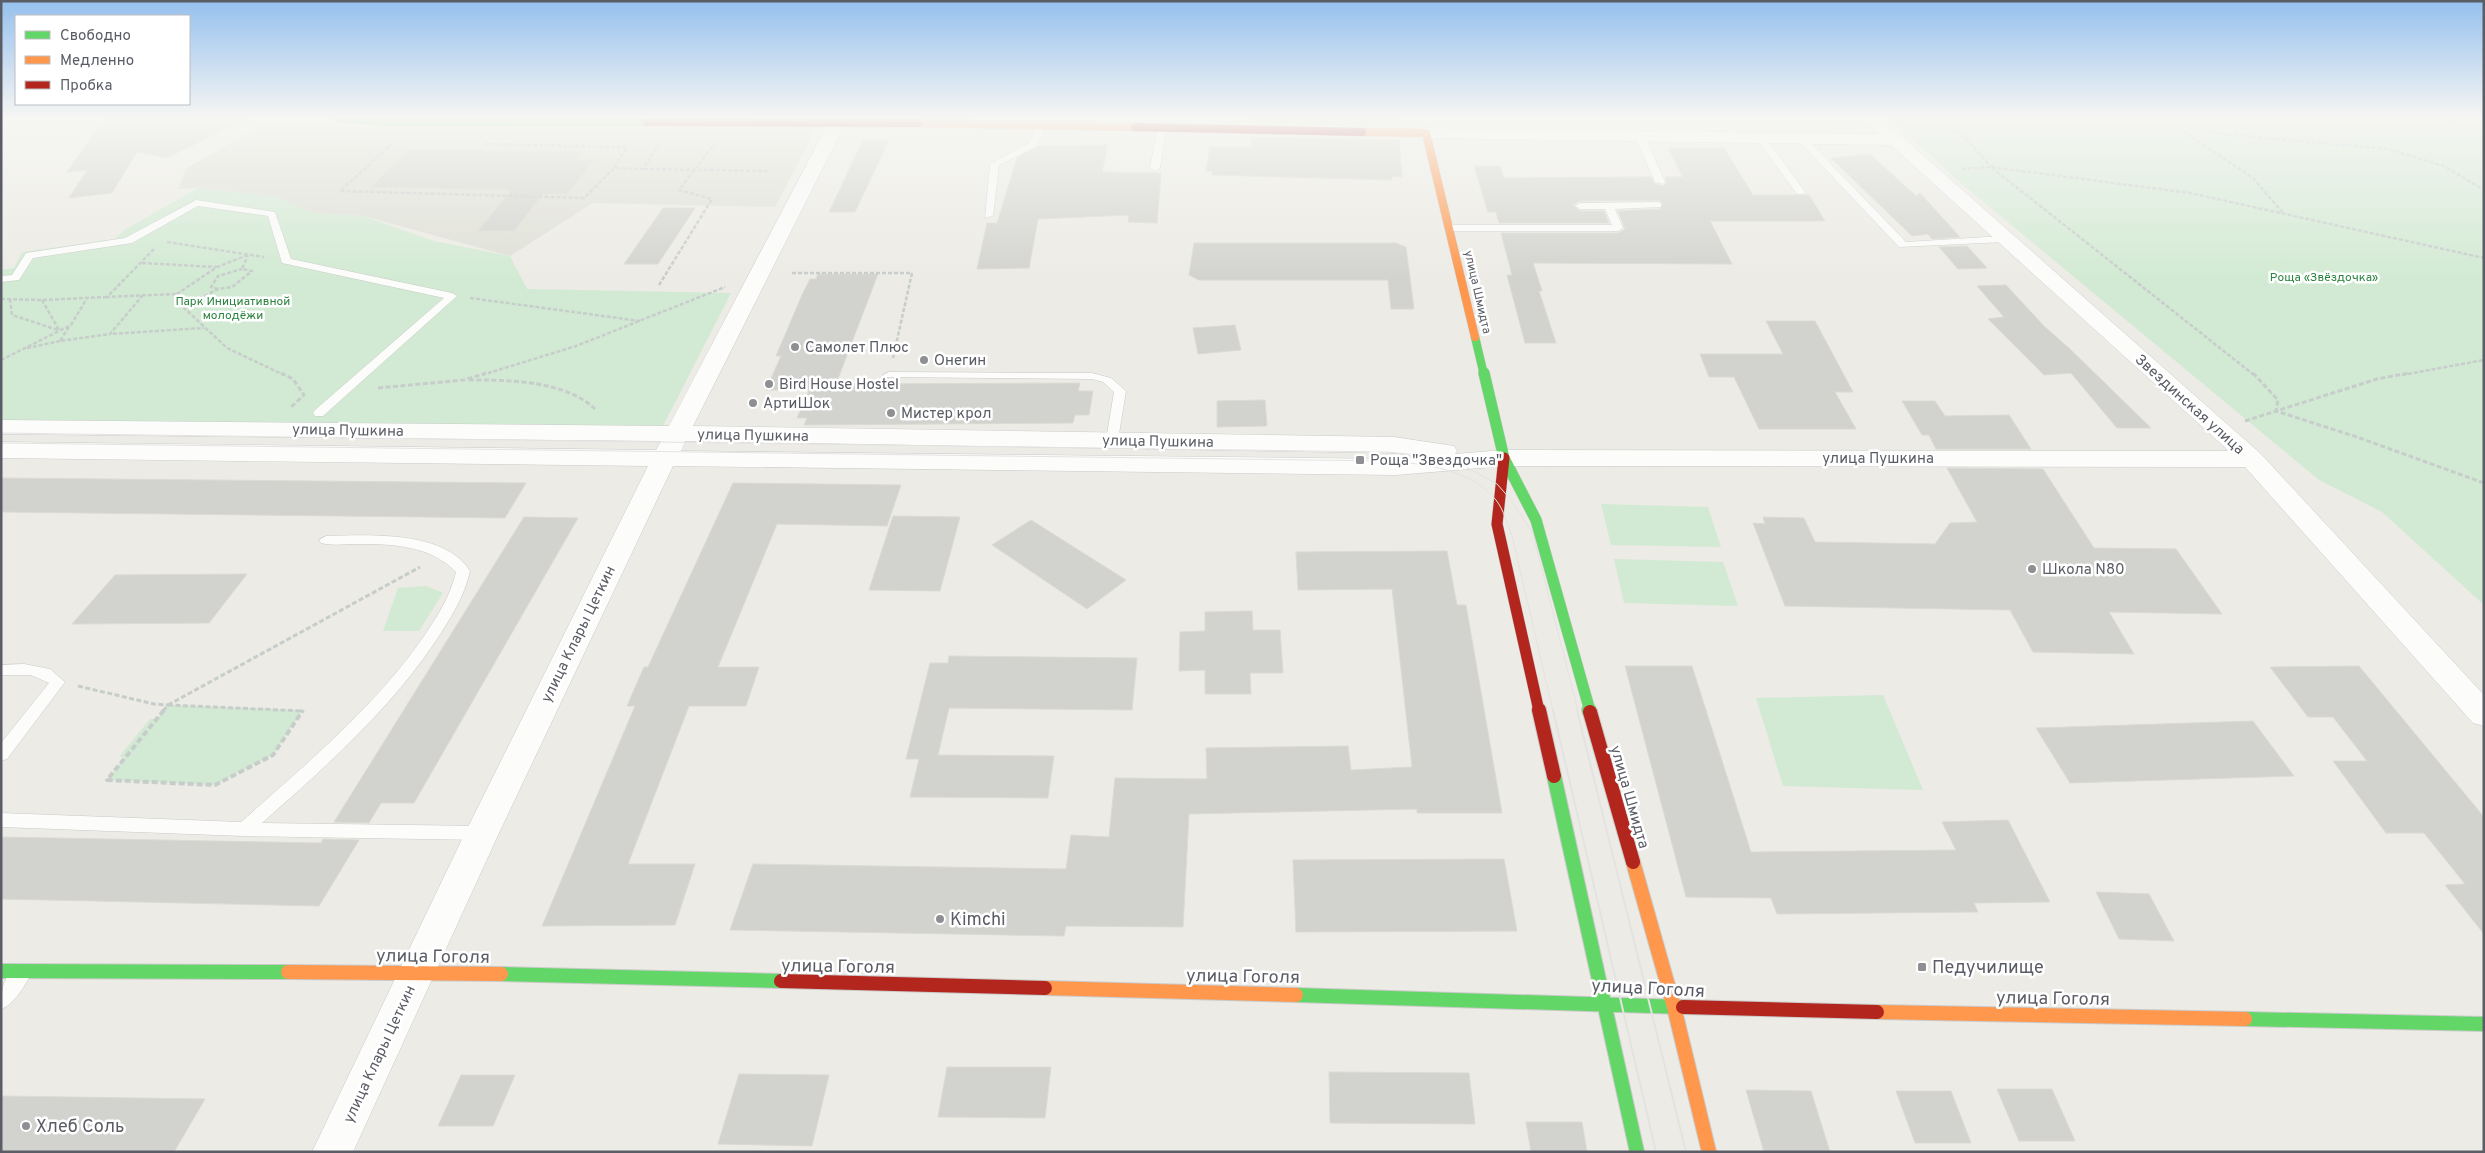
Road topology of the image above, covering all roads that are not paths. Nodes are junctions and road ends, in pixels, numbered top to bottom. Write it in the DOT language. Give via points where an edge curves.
graph roads {
  1 [pos="811,172"];
  2 [pos="994,172"];
  3 [pos="1435,172"];
  4 [pos="1656,172"];
  5 [pos="1785,172"];
  6 [pos="1834,172"];
  7 [pos="1929,172"];
  8 [pos="1660,182"];
  9 [pos="1800,192"];
  10 [pos="1658,205"];
  11 [pos="1580,206"];
  12 [pos="1609,206"];
  13 [pos="988,216"];
  14 [pos="1449,228"];
  15 [pos="2004,239"];
  16 [pos="1,279"];
  17 [pos="889,375"];
  18 [pos="319,412"];
  19 [pos="1,427"];
  20 [pos="1112,440"];
  21 [pos="669,446"];
  22 [pos="1,450"];
  23 [pos="1504,458"];
  24 [pos="2252,459"];
  25 [pos="326,540"];
  26 [pos="1,670"];
  27 [pos="2484,715"];
  28 [pos="1,755"];
  29 [pos="1,820"];
  30 [pos="244,829"];
  31 [pos="482,833"];
  32 [pos="1,971"];
  33 [pos="23,971"];
  34 [pos="417,972"];
  35 [pos="1,1001"];
  36 [pos="1606,1003"];
  37 [pos="1674,1007"];
  38 [pos="2484,1024"];
  39 [pos="332,1152"];
  40 [pos="1637,1152"];
  41 [pos="1709,1152"];
  1 -- 21 [label="street, улица Клары Цеткин"];
  2 -- 13 [label="lane"];
  3 -- 14 [label="street, улица Шмидта"];
  4 -- 8 [label="lane"];
  5 -- 9 [label="lane"];
  6 -- 15 [label="lane" via="1903,245"];
  7 -- 15 [label="street, Звездинская улица"];
  10 -- 12 [label="lane"];
  11 -- 12 [label="lane"];
  12 -- 14 [label="lane" via="1618,228"];
  14 -- 23 [label="street, улица Шмидта"];
  15 -- 24 [label="street, Звездинская улица"];
  16 -- 18 [label="lane" via="14,278 30,255 128,241 196,203 272,214 286,261 452,296"];
  17 -- 20 [label="lane" via="1092,376 1107,380 1120,391"];
  19 -- 21 [label="street, улица Пушкина"];
  20 -- 21 [label="street, улица Пушкина"];
  20 -- 23 [label="street, улица Пушкина" via="1394,445"];
  21 -- 22 [label="street, улица Пушкина"];
  21 -- 23 [label="street, улица Пушкина" via="1396,467"];
  21 -- 31 [label="street, улица Клары Цеткин"];
  23 -- 24 [label="street, улица Пушкина"];
  23 -- 36 [label="street, улица Шмидта" via="1497,524"];
  23 -- 37 [label="street, улица Шмидта" via="1536,520"];
  24 -- 27 [label="street, Звездинская улица"];
  25 -- 30 [label="lane" via="394,540 438,550 455,560 463,571 459,592 420,655 371,714"];
  26 -- 28 [label="lane" via="35,669 49,674 58,682"];
  29 -- 30 [label="lane"];
  30 -- 31 [label="lane"];
  31 -- 34 [label="street, улица Клары Цеткин"];
  32 -- 33 [label="street, улица Гоголя"];
  33 -- 34 [label="street, улица Гоголя"];
  33 -- 35 [label="lane"];
  34 -- 36 [label="street, улица Гоголя"];
  34 -- 39 [label="street, улица Клары Цеткин"];
  36 -- 37 [label="street, улица Гоголя"];
  36 -- 40 [label="street, улица Шмидта"];
  37 -- 38 [label="street, улица Гоголя"];
  37 -- 41 [label="street, улица Шмидта"];
}
